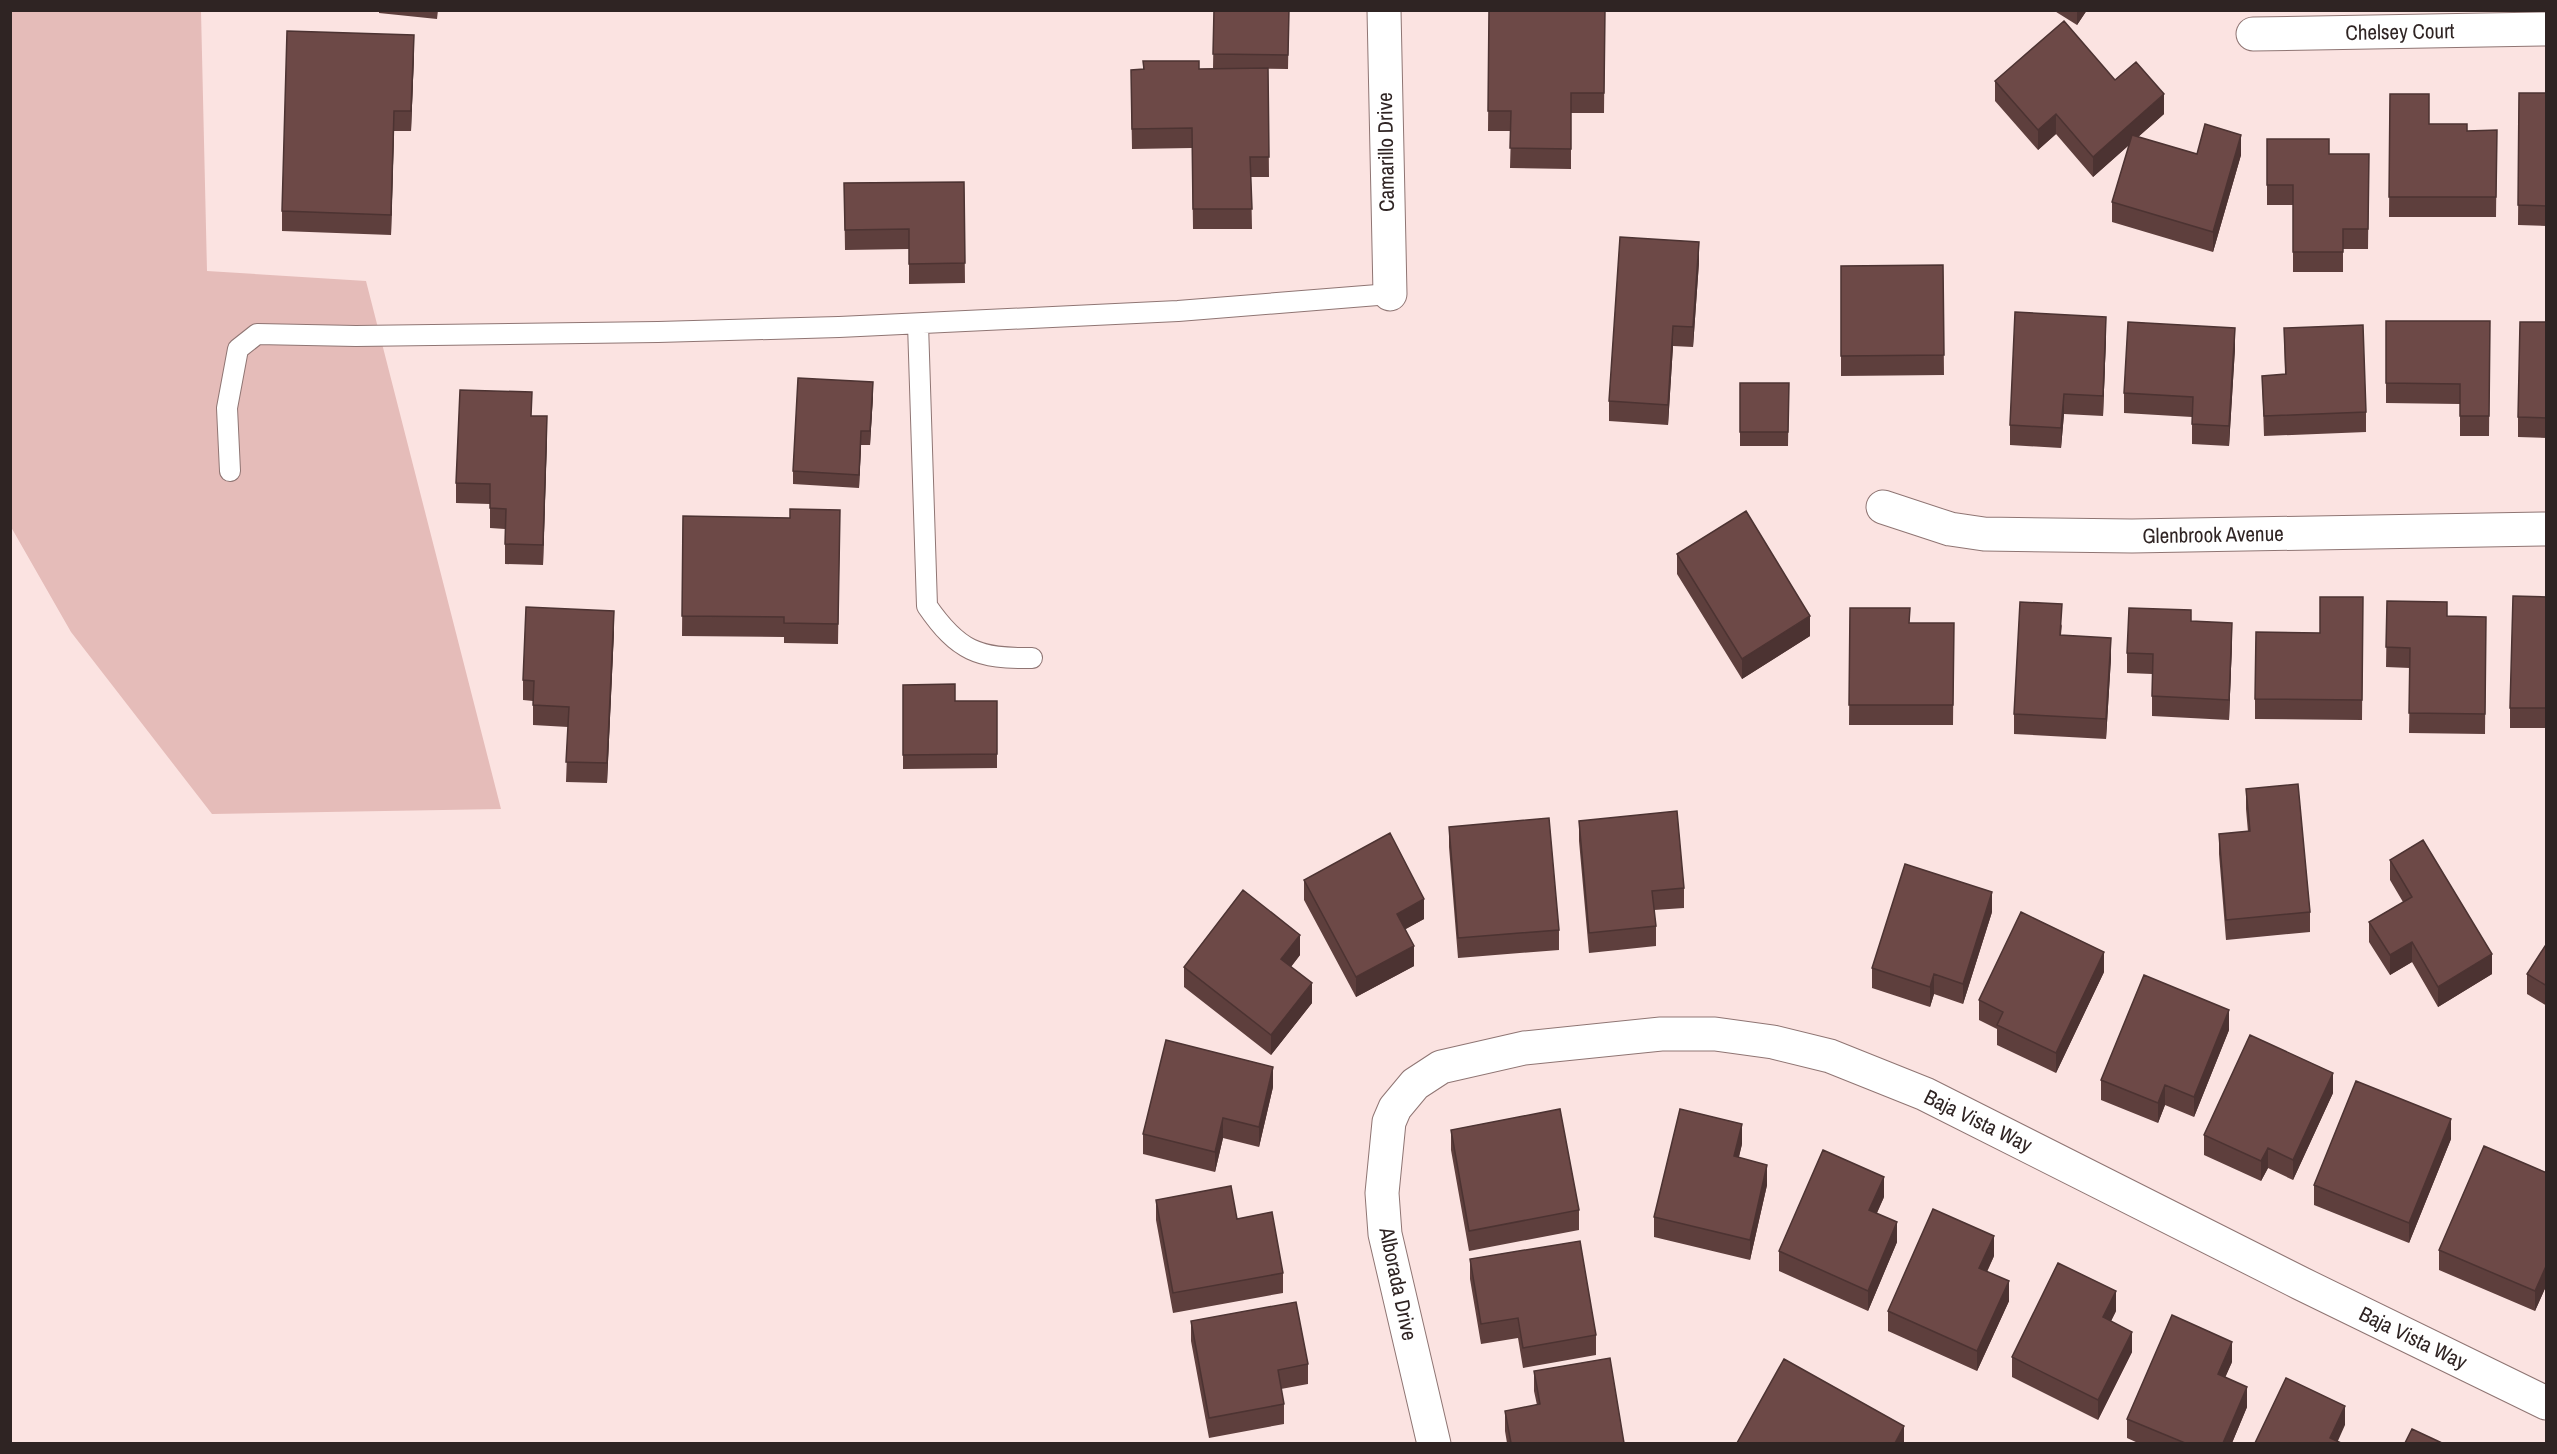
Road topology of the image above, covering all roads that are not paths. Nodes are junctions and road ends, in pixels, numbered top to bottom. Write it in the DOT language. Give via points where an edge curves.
graph roads {
  1 [pos="1383,10"];
  2 [pos="2547,29"];
  3 [pos="2253,34"];
  4 [pos="1390,294"];
  5 [pos="918,324"];
  6 [pos="230,471"];
  7 [pos="1883,507"];
  8 [pos="2547,529"];
  9 [pos="1032,658"];
  10 [pos="1389,1122"];
  11 [pos="2547,1403"];
  12 [pos="1434,1443"];
  1 -- 4 [label="street, Camarillo Drive"];
  2 -- 3 [label="street, Chelsey Court"];
  4 -- 5 [label="lane"];
  5 -- 6 [label="lane" via="658,332 257,334 238,349 227,408"];
  5 -- 9 [label="lane" via="927,606 944,631 978,654"];
  7 -- 8 [label="street, Glenbrook Avenue" via="1950,530 1984,534 2132,536"];
  10 -- 11 [label="street, Baja Vista Way" via="1415,1084 1441,1067 1524,1048 1661,1034 1716,1034 1773,1042 1830,1056 1925,1094"];
  10 -- 12 [label="street, Alborada Drive" via="1382,1192 1385,1234"];
}
